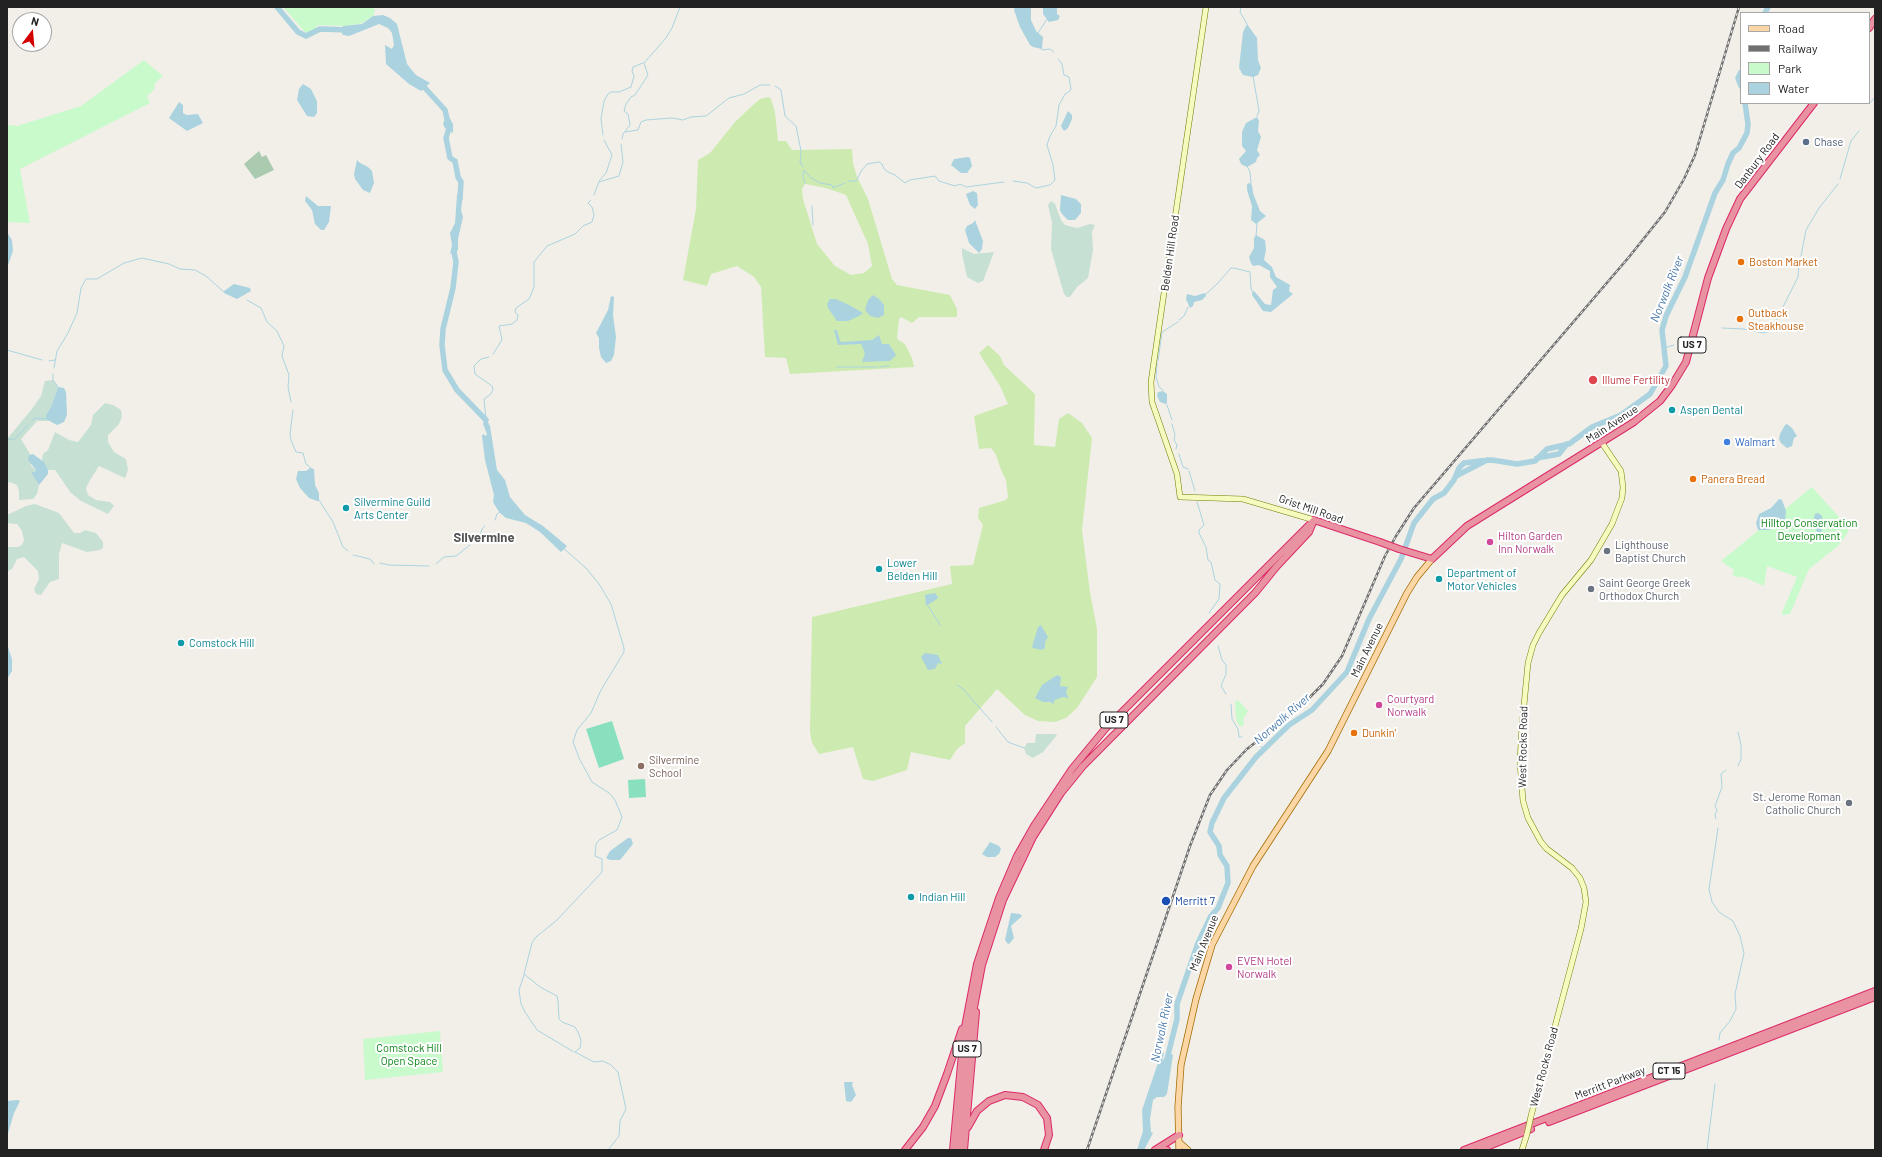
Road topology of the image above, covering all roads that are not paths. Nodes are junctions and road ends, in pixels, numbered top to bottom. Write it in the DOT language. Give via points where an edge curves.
graph roads {
  1 [pos="1206,7"];
  2 [pos="1813,104"];
  3 [pos="1714,258"];
  4 [pos="1602,442"];
  5 [pos="1180,497"];
  6 [pos="1314,520"];
  7 [pos="1432,559"];
  8 [pos="987,949"];
  9 [pos="973,981"];
  10 [pos="1875,991"];
  11 [pos="1875,997"];
  12 [pos="1179,1135"];
  13 [pos="1179,1142"];
  14 [pos="905,1150"];
  15 [pos="953,1150"];
  16 [pos="958,1150"];
  17 [pos="964,1150"];
  18 [pos="1044,1150"];
  19 [pos="1155,1150"];
  20 [pos="1159,1150"];
  21 [pos="1167,1150"];
  22 [pos="1179,1150"];
  23 [pos="1188,1150"];
  24 [pos="1464,1150"];
  25 [pos="1479,1150"];
  26 [pos="1522,1150"];
  1 -- 5 [label="main road, Belden Hill Road" via="1151,382 1154,409 1177,474"];
  2 -- 3 [label="highway, Danbury Road / US 7" via="1740,199"];
  3 -- 4 [label="highway, Main Avenue / US 7" via="1683,369 1649,411"];
  4 -- 7 [label="highway, Main Avenue / US 7" via="1468,526"];
  4 -- 26 [label="main road, West Rocks Road, bridge" via="1621,471 1621,500 1612,524 1591,560 1562,595 1539,633 1528,664 1520,762 1523,800 1528,818 1541,842 1580,878 1586,902"];
  5 -- 6 [label="main road, Grist Mill Road" via="1243,499"];
  6 -- 7 [label="highway, Grist Mill Road, bridge"];
  6 -- 8 [label="highway, US 7" via="1309,532 1255,593 1095,753 1061,793 1017,868 1003,900"];
  6 -- 9 [label="highway, US 7" via="1117,716 1072,769 1034,826 1010,872 987,931"];
  7 -- 12 [label="main road, Main Avenue" via="1407,593 1328,750 1253,866 1215,937 1202,976 1183,1055 1179,1080"];
  8 -- 16 [label="highway, US 7" via="971,1016"];
  8 -- 17 [label="highway" via="977,1003"];
  9 -- 14 [label="highway" via="967,997 960,1035 941,1091 923,1127"];
  9 -- 15 [label="highway, US 7" via="964,1038"];
  10 -- 24 [label="highway, Merritt Parkway / CT 15"];
  11 -- 25 [label="highway, Merritt Parkway / CT 15"];
  12 -- 13 [label="main road, Main Avenue"];
  12 -- 19 [label="highway"];
  13 -- 22 [label="main road, Main Avenue"];
  13 -- 23 [label="main road"];
  17 -- 18 [label="highway" via="969,1124 977,1111 992,1100 1010,1095 1031,1100 1043,1111 1049,1130"];
  20 -- 21 [label="highway"];
}
